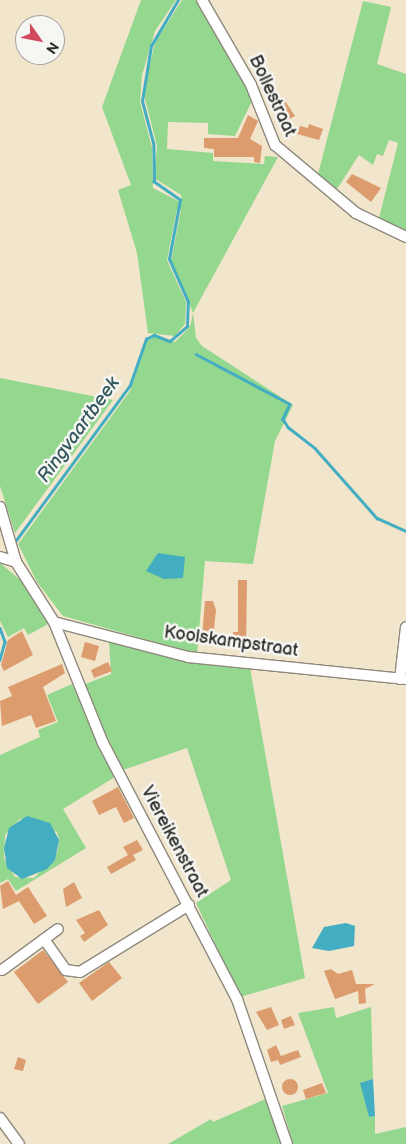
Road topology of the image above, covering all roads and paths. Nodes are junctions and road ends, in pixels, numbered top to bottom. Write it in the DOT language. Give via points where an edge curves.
graph roads {
  1 [pos="202,0"];
  2 [pos="406,237"];
  3 [pos="0,507"];
  4 [pos="0,557"];
  5 [pos="16,562"];
  6 [pos="54,622"];
  7 [pos="406,627"];
  8 [pos="403,679"];
  9 [pos="189,905"];
  10 [pos="58,929"];
  11 [pos="44,939"];
  12 [pos="2,970"];
  13 [pos="0,1118"];
  14 [pos="18,1144"];
  15 [pos="287,1144"];
  1 -- 2 [label="street, Bollestraat" via="251,84 275,145 356,213"];
  3 -- 5 [label="street, Viereikenstraat"];
  4 -- 5 [label="street"];
  5 -- 6 [label="street, Viereikenstraat"];
  6 -- 8 [label="street, Koolskampstraat" via="188,656"];
  6 -- 9 [label="street, Viereikenstraat" via="103,743"];
  7 -- 8 [label="street"];
  9 -- 11 [label="street" via="80,972 66,970"];
  9 -- 15 [label="street, Viereikenstraat" via="237,999"];
  10 -- 11 [label="street"];
  11 -- 12 [label="street"];
  13 -- 14 [label="street"];
}
